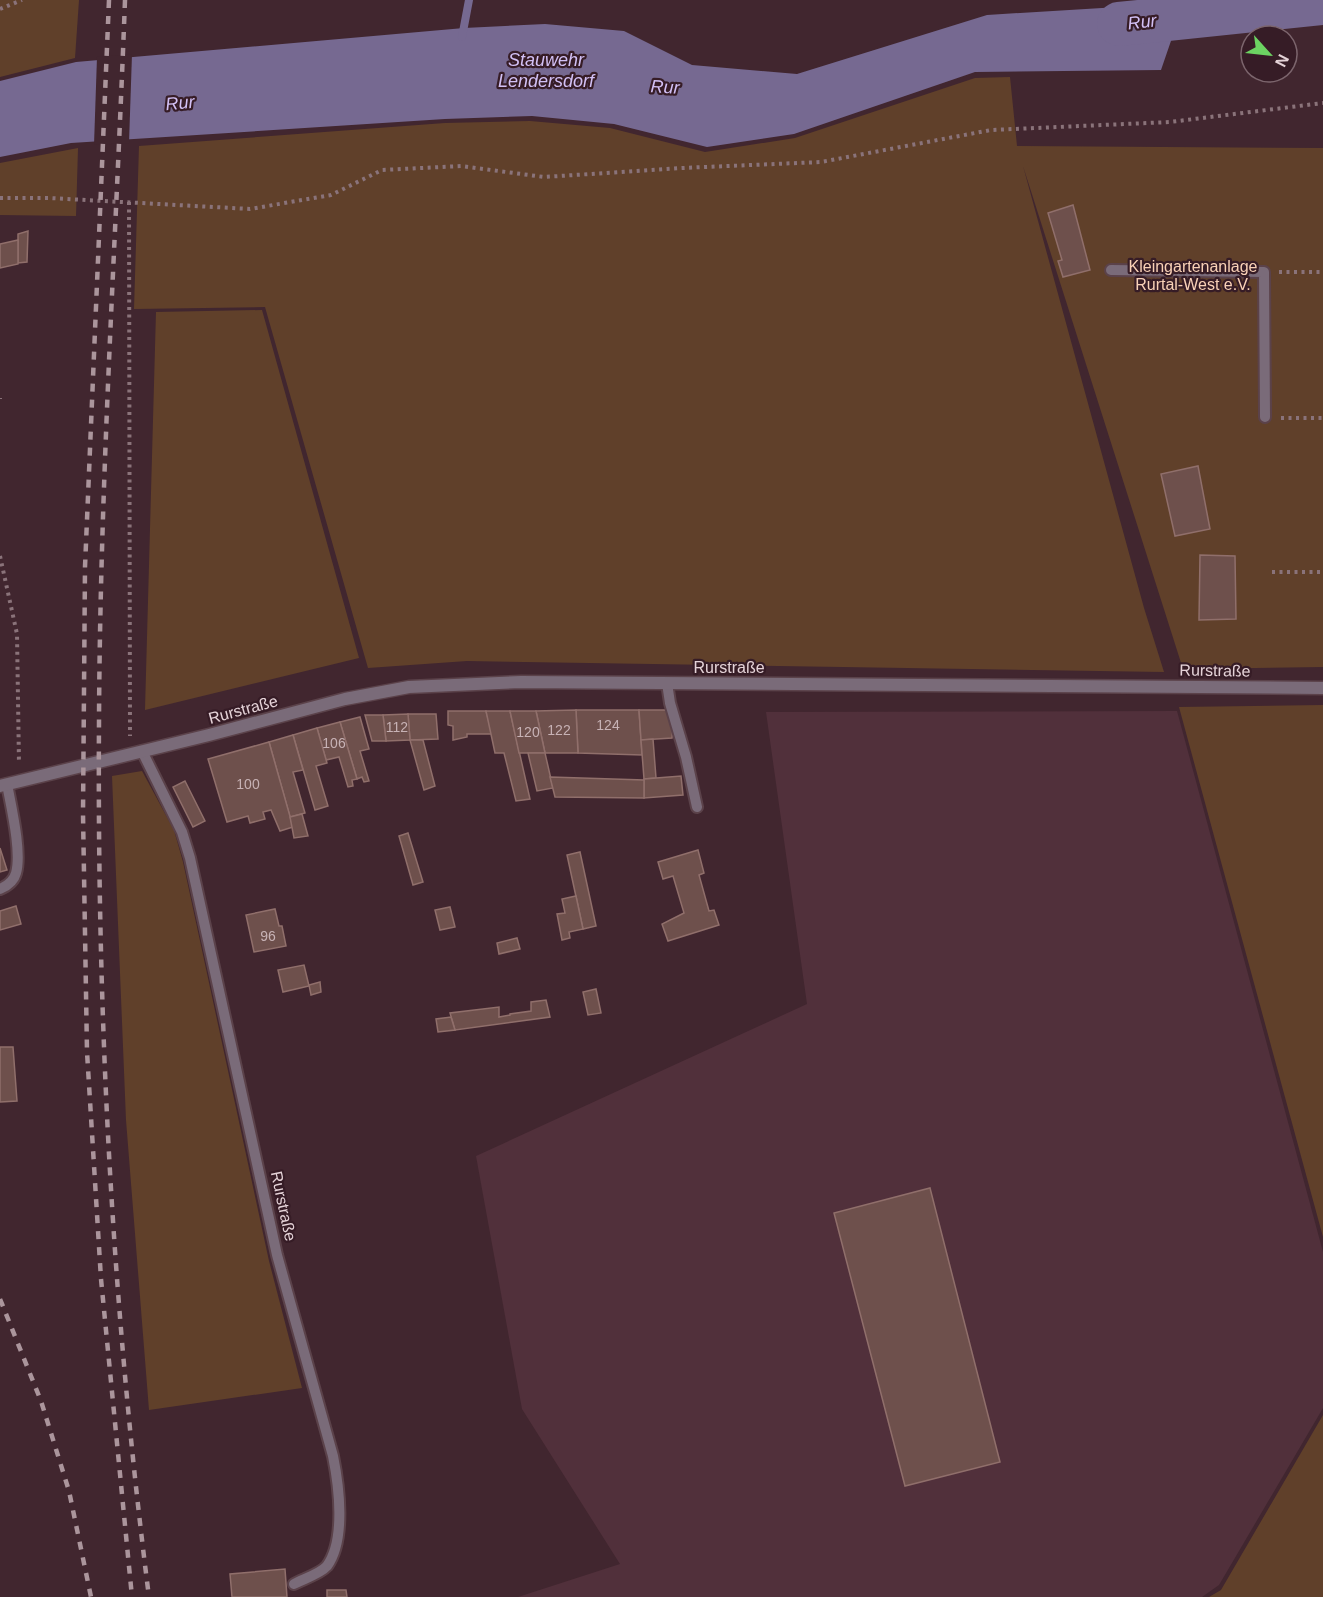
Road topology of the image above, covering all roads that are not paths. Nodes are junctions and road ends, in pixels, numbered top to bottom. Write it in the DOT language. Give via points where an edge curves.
graph roads {
  1 [pos="1111,270"];
  2 [pos="1265,417"];
  3 [pos="667,683"];
  4 [pos="1323,688"];
  5 [pos="136,753"];
  6 [pos="9,783"];
  7 [pos="697,807"];
  8 [pos="0,889"];
  9 [pos="294,1584"];
  1 -- 2 [label="lane" via="1264,272"];
  3 -- 4 [label="street, Rurstraße"];
  3 -- 5 [label="street, Rurstraße" via="521,682 409,687 345,699"];
  3 -- 7 [label="lane"];
  5 -- 6 [label="street, Rurstraße"];
  5 -- 9 [label="lane, Rurstraße" via="182,832 190,858 278,1256 337,1475 339,1523 335,1552 325,1568"];
  6 -- 8 [label="lane" via="16,875 8,886"];
}
